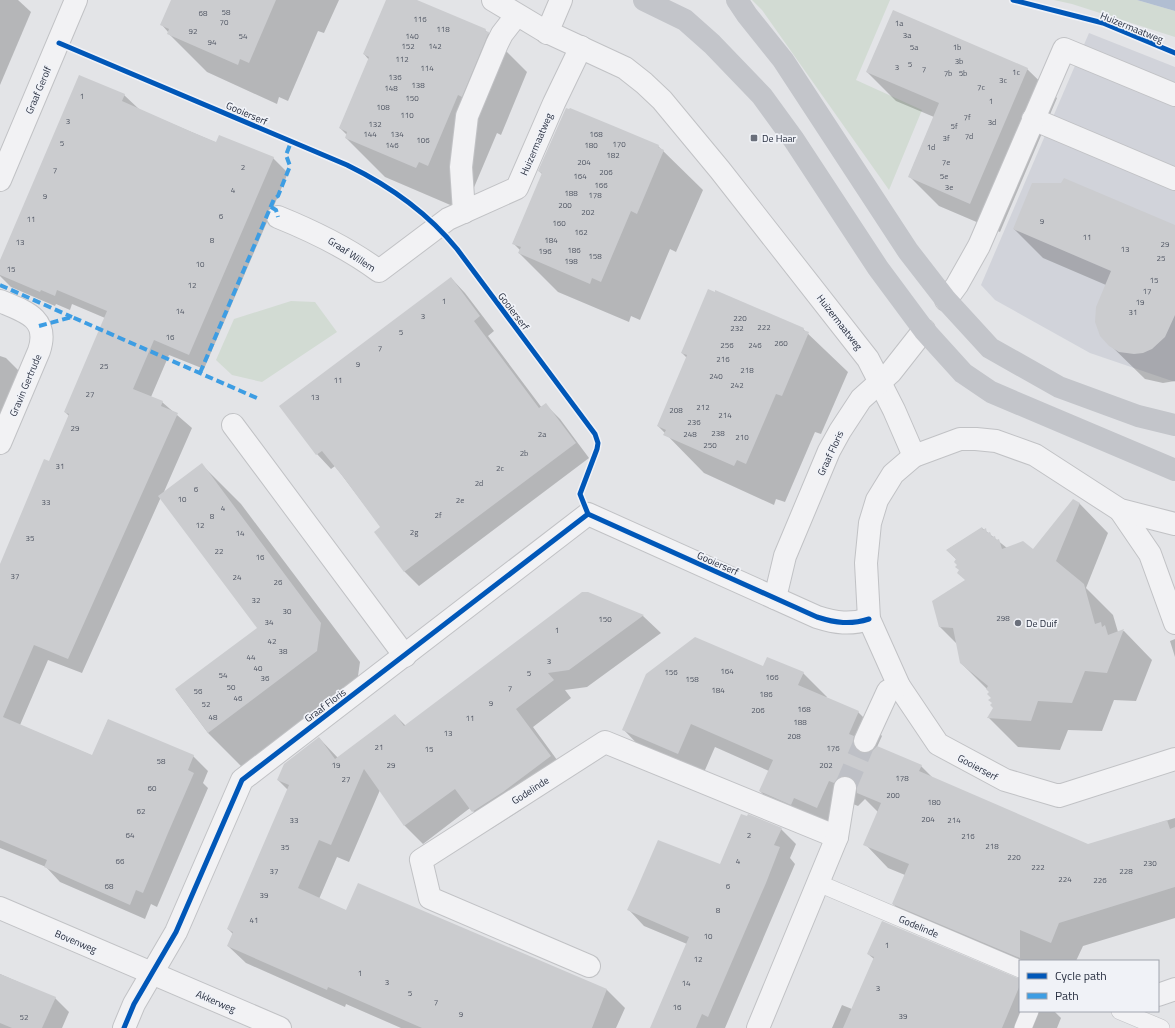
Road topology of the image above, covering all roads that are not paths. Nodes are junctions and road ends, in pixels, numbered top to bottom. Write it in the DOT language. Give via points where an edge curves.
graph roads {
  1 [pos="76,0"];
  2 [pos="493,0"];
  3 [pos="562,0"];
  4 [pos="737,0"];
  5 [pos="652,1"];
  6 [pos="516,16"];
  7 [pos="547,33"];
  8 [pos="581,47"];
  9 [pos="1175,96"];
  10 [pos="1033,119"];
  11 [pos="1175,179"];
  12 [pos="0,180"];
  13 [pos="464,212"];
  14 [pos="278,217"];
  15 [pos="439,227"];
  16 [pos="946,300"];
  17 [pos="0,301"];
  18 [pos="924,330"];
  19 [pos="881,382"];
  20 [pos="233,425"];
  21 [pos="1175,425"];
  22 [pos="0,443"];
  23 [pos="914,456"];
  24 [pos="1175,470"];
  25 [pos="1120,510"];
  26 [pos="588,514"];
  27 [pos="1175,524"];
  28 [pos="1167,576"];
  29 [pos="775,598"];
  30 [pos="869,619"];
  31 [pos="1175,623"];
  32 [pos="405,656"];
  33 [pos="899,686"];
  34 [pos="865,741"];
  35 [pos="1175,759"];
  36 [pos="845,788"];
  37 [pos="837,837"];
  38 [pos="818,884"];
  39 [pos="0,908"];
  40 [pos="589,966"];
  41 [pos="1019,969"];
  42 [pos="153,974"];
  43 [pos="1175,989"];
  44 [pos="1159,995"];
  45 [pos="1030,1012"];
  46 [pos="1122,1012"];
  47 [pos="124,1028"];
  48 [pos="280,1028"];
  49 [pos="758,1028"];
  50 [pos="1023,1028"];
  51 [pos="1161,1028"];
  1 -- 12 [label="street, Graaf Gerolf"];
  2 -- 6 [label="street, Huizermaatweg"];
  3 -- 7 [label="street"];
  4 -- 16 [label="main road" via="783,60 908,251"];
  5 -- 18 [label="main road" via="685,20 762,96 878,268"];
  6 -- 7 [label="street, Huizermaatweg"];
  6 -- 13 [label="street" via="497,44 467,116 461,167"];
  7 -- 8 [label="street, Huizermaatweg"];
  8 -- 13 [label="street, Huizermaatweg" via="517,188"];
  8 -- 19 [label="street, Huizermaatweg" via="629,71 662,100 861,349"];
  9 -- 10 [label="street" via="1064,49"];
  10 -- 11 [label="street"];
  10 -- 16 [label="street" via="979,246 958,285"];
  13 -- 15 [label="street, Huizermaatweg" via="448,219"];
  14 -- 15 [label="street, Graaf Willem" via="343,246 379,271"];
  16 -- 21 [label="main road" via="990,348 1059,386 1138,416"];
  17 -- 22 [label="street, Gravin Gertrude" via="34,318 42,336 39,351"];
  18 -- 19 [label="street, Graaf Floris"];
  18 -- 24 [label="main road" via="963,373 991,392"];
  19 -- 23 [label="street, Huizermaatweg"];
  19 -- 29 [label="street, Graaf Floris" via="861,399 849,415 830,451 786,556"];
  20 -- 32 [label="street"];
  23 -- 25 [label="street" via="960,439 996,441 1035,455"];
  23 -- 30 [label="street" via="893,474 877,500 870,524 866,563"];
  25 -- 27 [label="street"];
  25 -- 28 [label="street"];
  26 -- 29 [label="street, Gooierserf"];
  26 -- 32 [label="street, Graaf Floris"];
  28 -- 31 [label="street"];
  29 -- 30 [label="street, Gooierserf" via="834,622 847,623"];
  30 -- 33 [label="street, Gooierserf"];
  32 -- 42 [label="street, Graaf Floris" via="242,780 176,932"];
  33 -- 34 [label="street" via="888,691"];
  33 -- 35 [label="street, Gooierserf" via="938,744 1005,780 1059,796"];
  36 -- 37 [label="street"];
  37 -- 38 [label="street"];
  37 -- 40 [label="street, Godelinde" via="605,742 421,860 430,898"];
  38 -- 41 [label="lane, Godelinde"];
  38 -- 49 [label="street"];
  39 -- 42 [label="street, Bovenweg"];
  42 -- 47 [label="street, Graaf Floris" via="134,1004"];
  42 -- 48 [label="street, Akkerweg"];
  43 -- 44 [label="street"];
  45 -- 50 [label="lane"];
  46 -- 51 [label="lane"];
}
